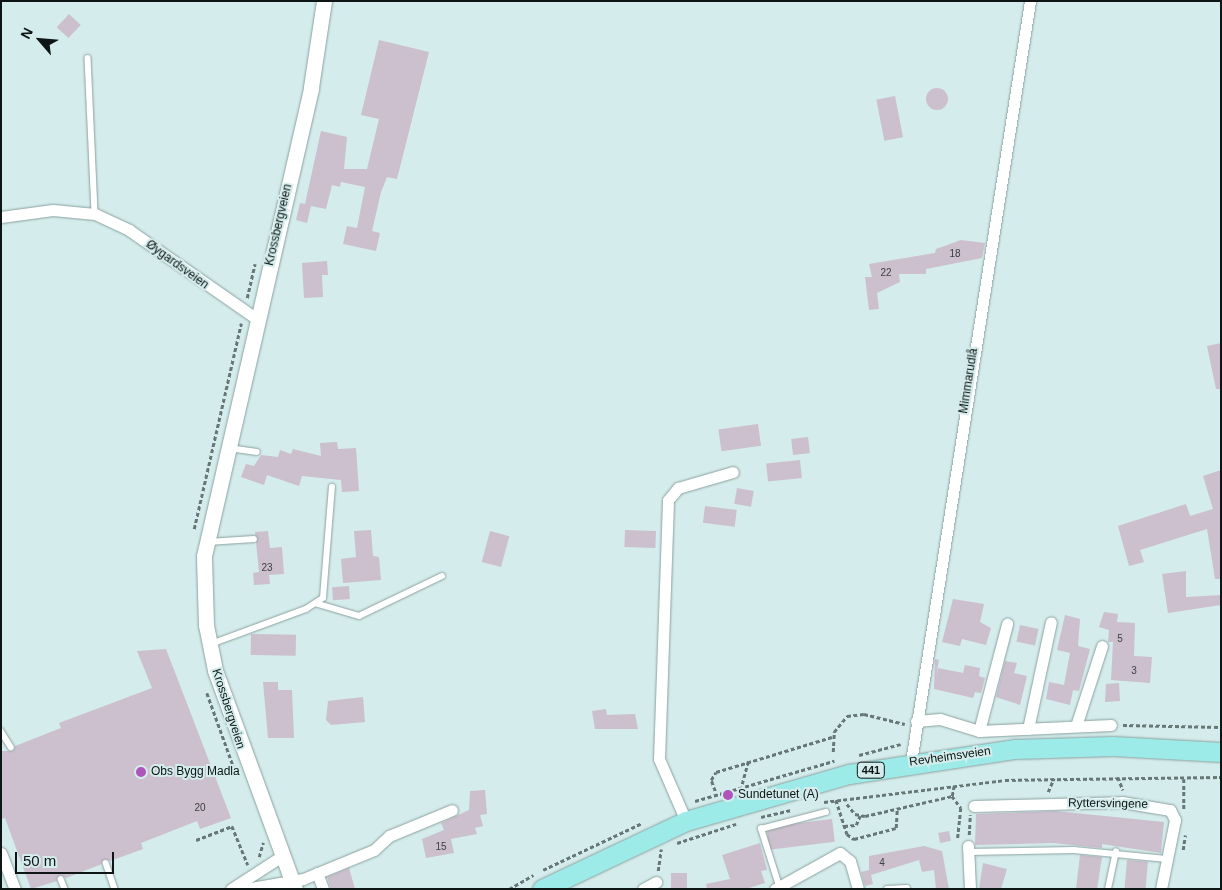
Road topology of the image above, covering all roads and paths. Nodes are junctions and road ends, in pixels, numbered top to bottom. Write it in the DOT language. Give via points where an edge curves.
graph roads {
  1 [pos="324,1"];
  2 [pos="1030,1"];
  3 [pos="88,58"];
  4 [pos="94,214"];
  5 [pos="1,217"];
  6 [pos="257,319"];
  7 [pos="226,447"];
  8 [pos="257,452"];
  9 [pos="734,472"];
  10 [pos="332,487"];
  11 [pos="254,538"];
  12 [pos="206,542"];
  13 [pos="442,576"];
  14 [pos="318,604"];
  15 [pos="1051,622"];
  16 [pos="1008,624"];
  17 [pos="210,644"];
  18 [pos="1102,646"];
  19 [pos="911,722"];
  20 [pos="1076,726"];
  21 [pos="1111,726"];
  22 [pos="1221,727"];
  23 [pos="1028,729"];
  24 [pos="1,731"];
  25 [pos="979,731"];
  26 [pos="832,737"];
  27 [pos="11,747"];
  28 [pos="833,752"];
  29 [pos="1221,752"];
  30 [pos="748,761"];
  31 [pos="911,762"];
  32 [pos="1118,776"];
  33 [pos="1221,776"];
  34 [pos="1054,778"];
  35 [pos="742,784"];
  36 [pos="1047,784"];
  37 [pos="954,785"];
  38 [pos="1123,787"];
  39 [pos="715,792"];
  40 [pos="994,793"];
  41 [pos="835,799"];
  42 [pos="816,804"];
  43 [pos="847,804"];
  44 [pos="994,805"];
  45 [pos="974,806"];
  46 [pos="897,808"];
  47 [pos="797,809"];
  48 [pos="452,810"];
  49 [pos="826,812"];
  50 [pos="860,816"];
  51 [pos="759,818"];
  52 [pos="686,821"];
  53 [pos="741,823"];
  54 [pos="844,826"];
  55 [pos="196,840"];
  56 [pos="671,844"];
  57 [pos="653,847"];
  58 [pos="969,849"];
  59 [pos="1116,852"];
  60 [pos="1,853"];
  61 [pos="282,856"];
  62 [pos="258,859"];
  63 [pos="1167,859"];
  64 [pos="106,863"];
  65 [pos="317,873"];
  66 [pos="61,880"];
  67 [pos="656,882"];
  68 [pos="294,886"];
  69 [pos="777,887"];
  70 [pos="907,888"];
  71 [pos="15,889"];
  72 [pos="65,889"];
  73 [pos="115,889"];
  74 [pos="231,889"];
  75 [pos="245,889"];
  76 [pos="323,889"];
  77 [pos="542,889"];
  78 [pos="643,889"];
  79 [pos="858,889"];
  80 [pos="887,889"];
  81 [pos="970,889"];
  82 [pos="1108,889"];
  83 [pos="1161,889"];
  1 -- 6 [label="street, Krossbergveien" via="311,87"];
  2 -- 19 [label="street, Mimmarudlå"];
  3 -- 4 [label="lane"];
  4 -- 5 [label="street, Øygardsveien" via="53,210"];
  4 -- 6 [label="street, Øygardsveien" via="129,230"];
  6 -- 7 [label="street, Krossbergveien"];
  7 -- 8 [label="lane"];
  7 -- 12 [label="street, Krossbergveien"];
  9 -- 52 [label="street" via="678,488 668,500 659,751"];
  10 -- 14 [label="lane" via="326,591"];
  11 -- 12 [label="lane"];
  12 -- 17 [label="street, Krossbergveien" via="204,592"];
  13 -- 14 [label="lane" via="359,616"];
  14 -- 17 [label="lane"];
  15 -- 23 [label="street"];
  16 -- 25 [label="street"];
  17 -- 61 [label="street, Krossbergveien" via="231,722"];
  18 -- 20 [label="street"];
  19 -- 25 [label="street, Revheimsveien" via="940,719"];
  19 -- 26 [label="path" via="856,714 841,720"];
  19 -- 31 [label="street, Mimmarudlå"];
  20 -- 21 [label="street, Revheimsveien"];
  20 -- 23 [label="street, Revheimsveien"];
  21 -- 22 [label="path"];
  23 -- 25 [label="street, Revheimsveien"];
  24 -- 27 [label="lane"];
  26 -- 28 [label="path"];
  26 -- 30 [label="path"];
  29 -- 31 [label="main road, Revheimsveien / 441" via="1049,747"];
  30 -- 35 [label="path"];
  30 -- 39 [label="path" via="712,775"];
  31 -- 52 [label="main road, Revheimsveien / 441" via="811,783"];
  32 -- 33 [label="path"];
  32 -- 34 [label="path"];
  32 -- 38 [label="path"];
  34 -- 36 [label="path" via="1054,784"];
  34 -- 37 [label="path"];
  37 -- 41 [label="path"];
  37 -- 46 [label="path" via="952,796"];
  40 -- 44 [label="street"];
  41 -- 42 [label="path"];
  41 -- 54 [label="path"];
  43 -- 50 [label="path"];
  44 -- 45 [label="street, Ryttersvingene"];
  44 -- 63 [label="street, Ryttersvingene" via="1148,803 1170,810 1175,820"];
  45 -- 58 [label="path"];
  46 -- 50 [label="path"];
  46 -- 54 [label="path" via="898,823 890,830 854,840"];
  47 -- 51 [label="path"];
  48 -- 65 [label="street" via="389,836 374,850"];
  49 -- 69 [label="lane" via="762,829"];
  50 -- 54 [label="path" via="856,825"];
  52 -- 77 [label="main road, Revheimsveien / 441"];
  53 -- 56 [label="path"];
  55 -- 62 [label="path" via="232,826 248,866"];
  57 -- 67 [label="path" via="662,845"];
  58 -- 59 [label="lane"];
  58 -- 81 [label="street"];
  59 -- 63 [label="lane"];
  59 -- 82 [label="lane"];
  60 -- 71 [label="street"];
  61 -- 68 [label="street, Krossbergveien"];
  61 -- 74 [label="street"];
  63 -- 83 [label="street, Ryttersvingene"];
  64 -- 73 [label="lane"];
  65 -- 68 [label="street"];
  65 -- 76 [label="street"];
  66 -- 72 [label="lane"];
  67 -- 78 [label="street"];
  68 -- 75 [label="street"];
  69 -- 79 [label="street" via="840,853 850,861"];
  70 -- 80 [label="lane"];
}
